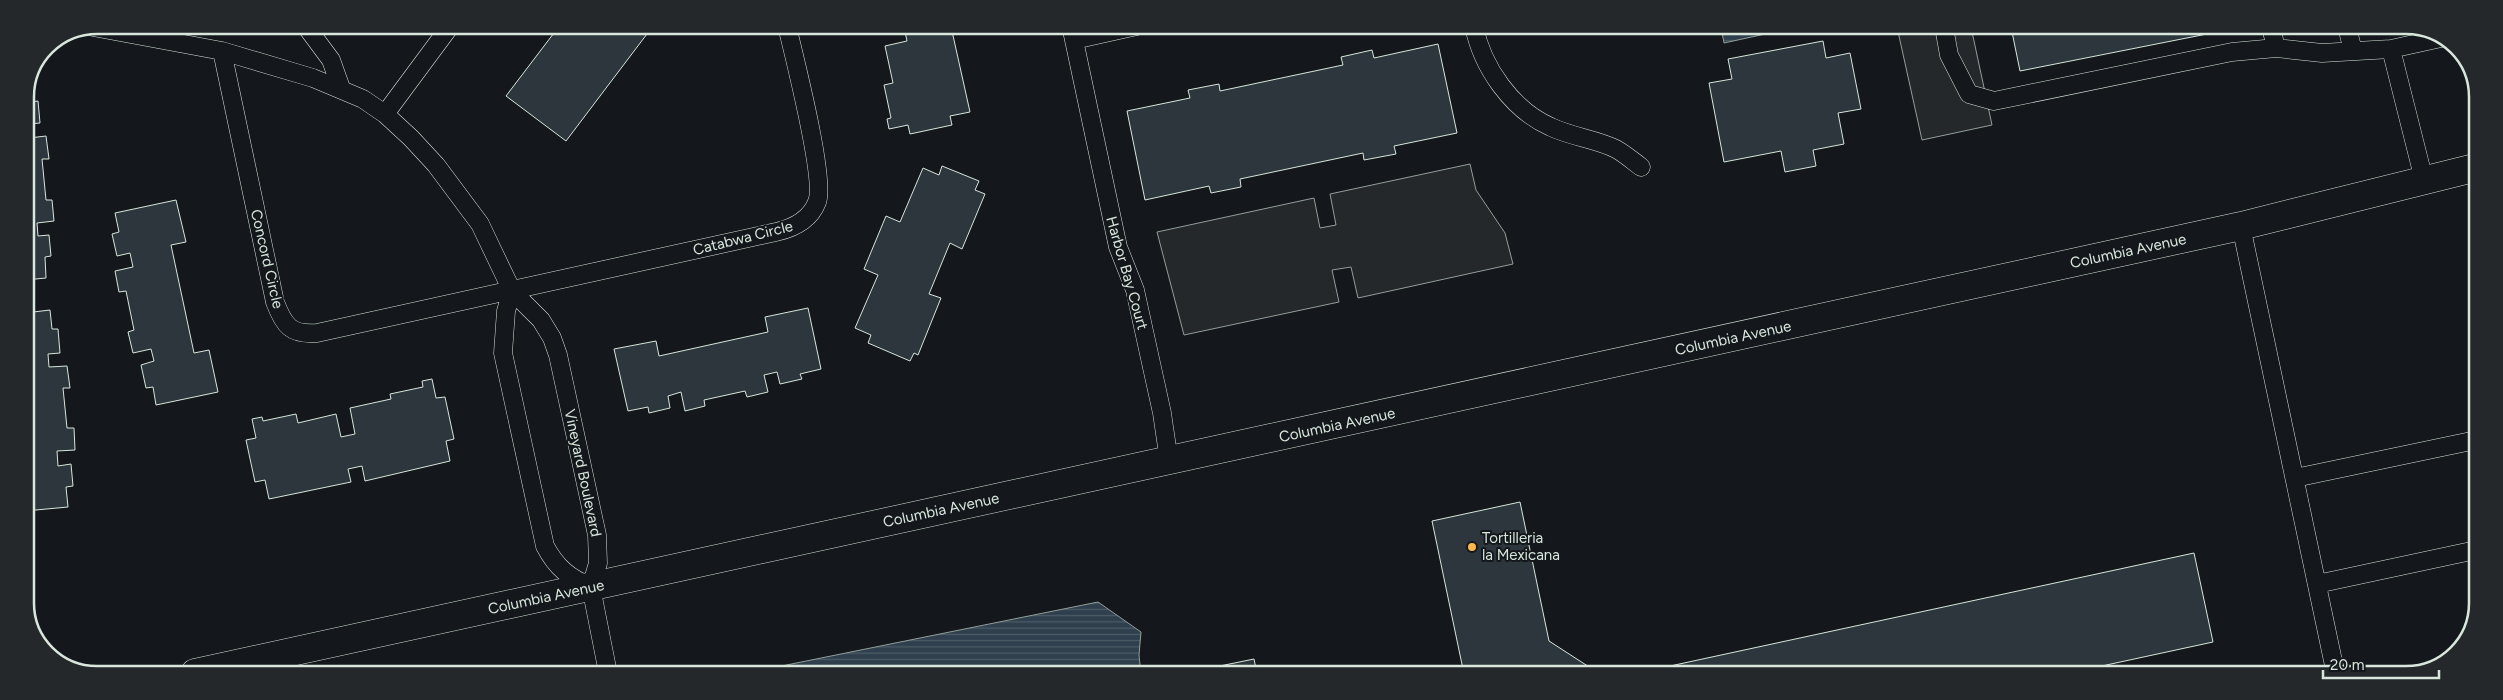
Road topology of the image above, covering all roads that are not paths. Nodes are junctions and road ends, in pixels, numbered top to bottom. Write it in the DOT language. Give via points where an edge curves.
graph roads {
  1 [pos="144,34"];
  2 [pos="312,34"];
  3 [pos="443,34"];
  4 [pos="789,34"];
  5 [pos="1072,34"];
  6 [pos="1477,34"];
  7 [pos="1945,34"];
  8 [pos="2273,34"];
  9 [pos="2349,34"];
  10 [pos="2432,40"];
  11 [pos="2276,48"];
  12 [pos="2391,49"];
  13 [pos="222,51"];
  14 [pos="2353,51"];
  15 [pos="341,88"];
  16 [pos="385,114"];
  17 [pos="1641,167"];
  18 [pos="2469,169"];
  19 [pos="2424,180"];
  20 [pos="2241,226"];
  21 [pos="512,291"];
  22 [pos="2469,441"];
  23 [pos="1170,461"];
  24 [pos="2295,478"];
  25 [pos="2469,551"];
  26 [pos="2317,584"];
  27 [pos="590,587"];
  28 [pos="227,666"];
  29 [pos="607,666"];
  30 [pos="2334,666"];
  1 -- 13 [label="lane, Vineyard Boulevard"];
  2 -- 15 [label="lane" via="331,60"];
  3 -- 16 [label="lane"];
  4 -- 21 [label="lane, Catabwa Circle" via="818,172 818,200 802,222 776,232"];
  5 -- 23 [label="lane, Harbor Bay Court" via="1118,247 1135,290"];
  6 -- 17 [label="lane" via="1496,77 1523,110 1552,128 1618,150"];
  7 -- 11 [label="lane" via="1949,54 1969,94 1994,101 2232,52"];
  8 -- 11 [label="lane"];
  9 -- 14 [label="lane"];
  10 -- 12 [label="lane"];
  11 -- 14 [label="lane" via="2322,53"];
  12 -- 14 [label="lane"];
  12 -- 19 [label="lane"];
  13 -- 15 [label="lane, Vineyard Boulevard"];
  13 -- 21 [label="lane, Concord Circle" via="275,302 281,319 290,329 304,334 317,333"];
  15 -- 16 [label="lane, Vineyard Boulevard"];
  16 -- 21 [label="lane, Vineyard Boulevard" via="411,138 480,224"];
  18 -- 19 [label="street, Columbia Avenue"];
  19 -- 20 [label="street, Columbia Avenue"];
  20 -- 23 [label="street, Columbia Avenue"];
  20 -- 24 [label="lane"];
  21 -- 27 [label="lane, Vineyard Boulevard" via="541,320 558,356 598,535 598,563"];
  21 -- 27 [label="lane" via="506,311 503,353 545,546 553,562 565,574"];
  22 -- 24 [label="lane"];
  23 -- 27 [label="street, Columbia Avenue"];
  24 -- 26 [label="lane"];
  25 -- 26 [label="lane"];
  26 -- 30 [label="lane"];
  27 -- 28 [label="street, Columbia Avenue"];
  27 -- 29 [label="lane"];
}
